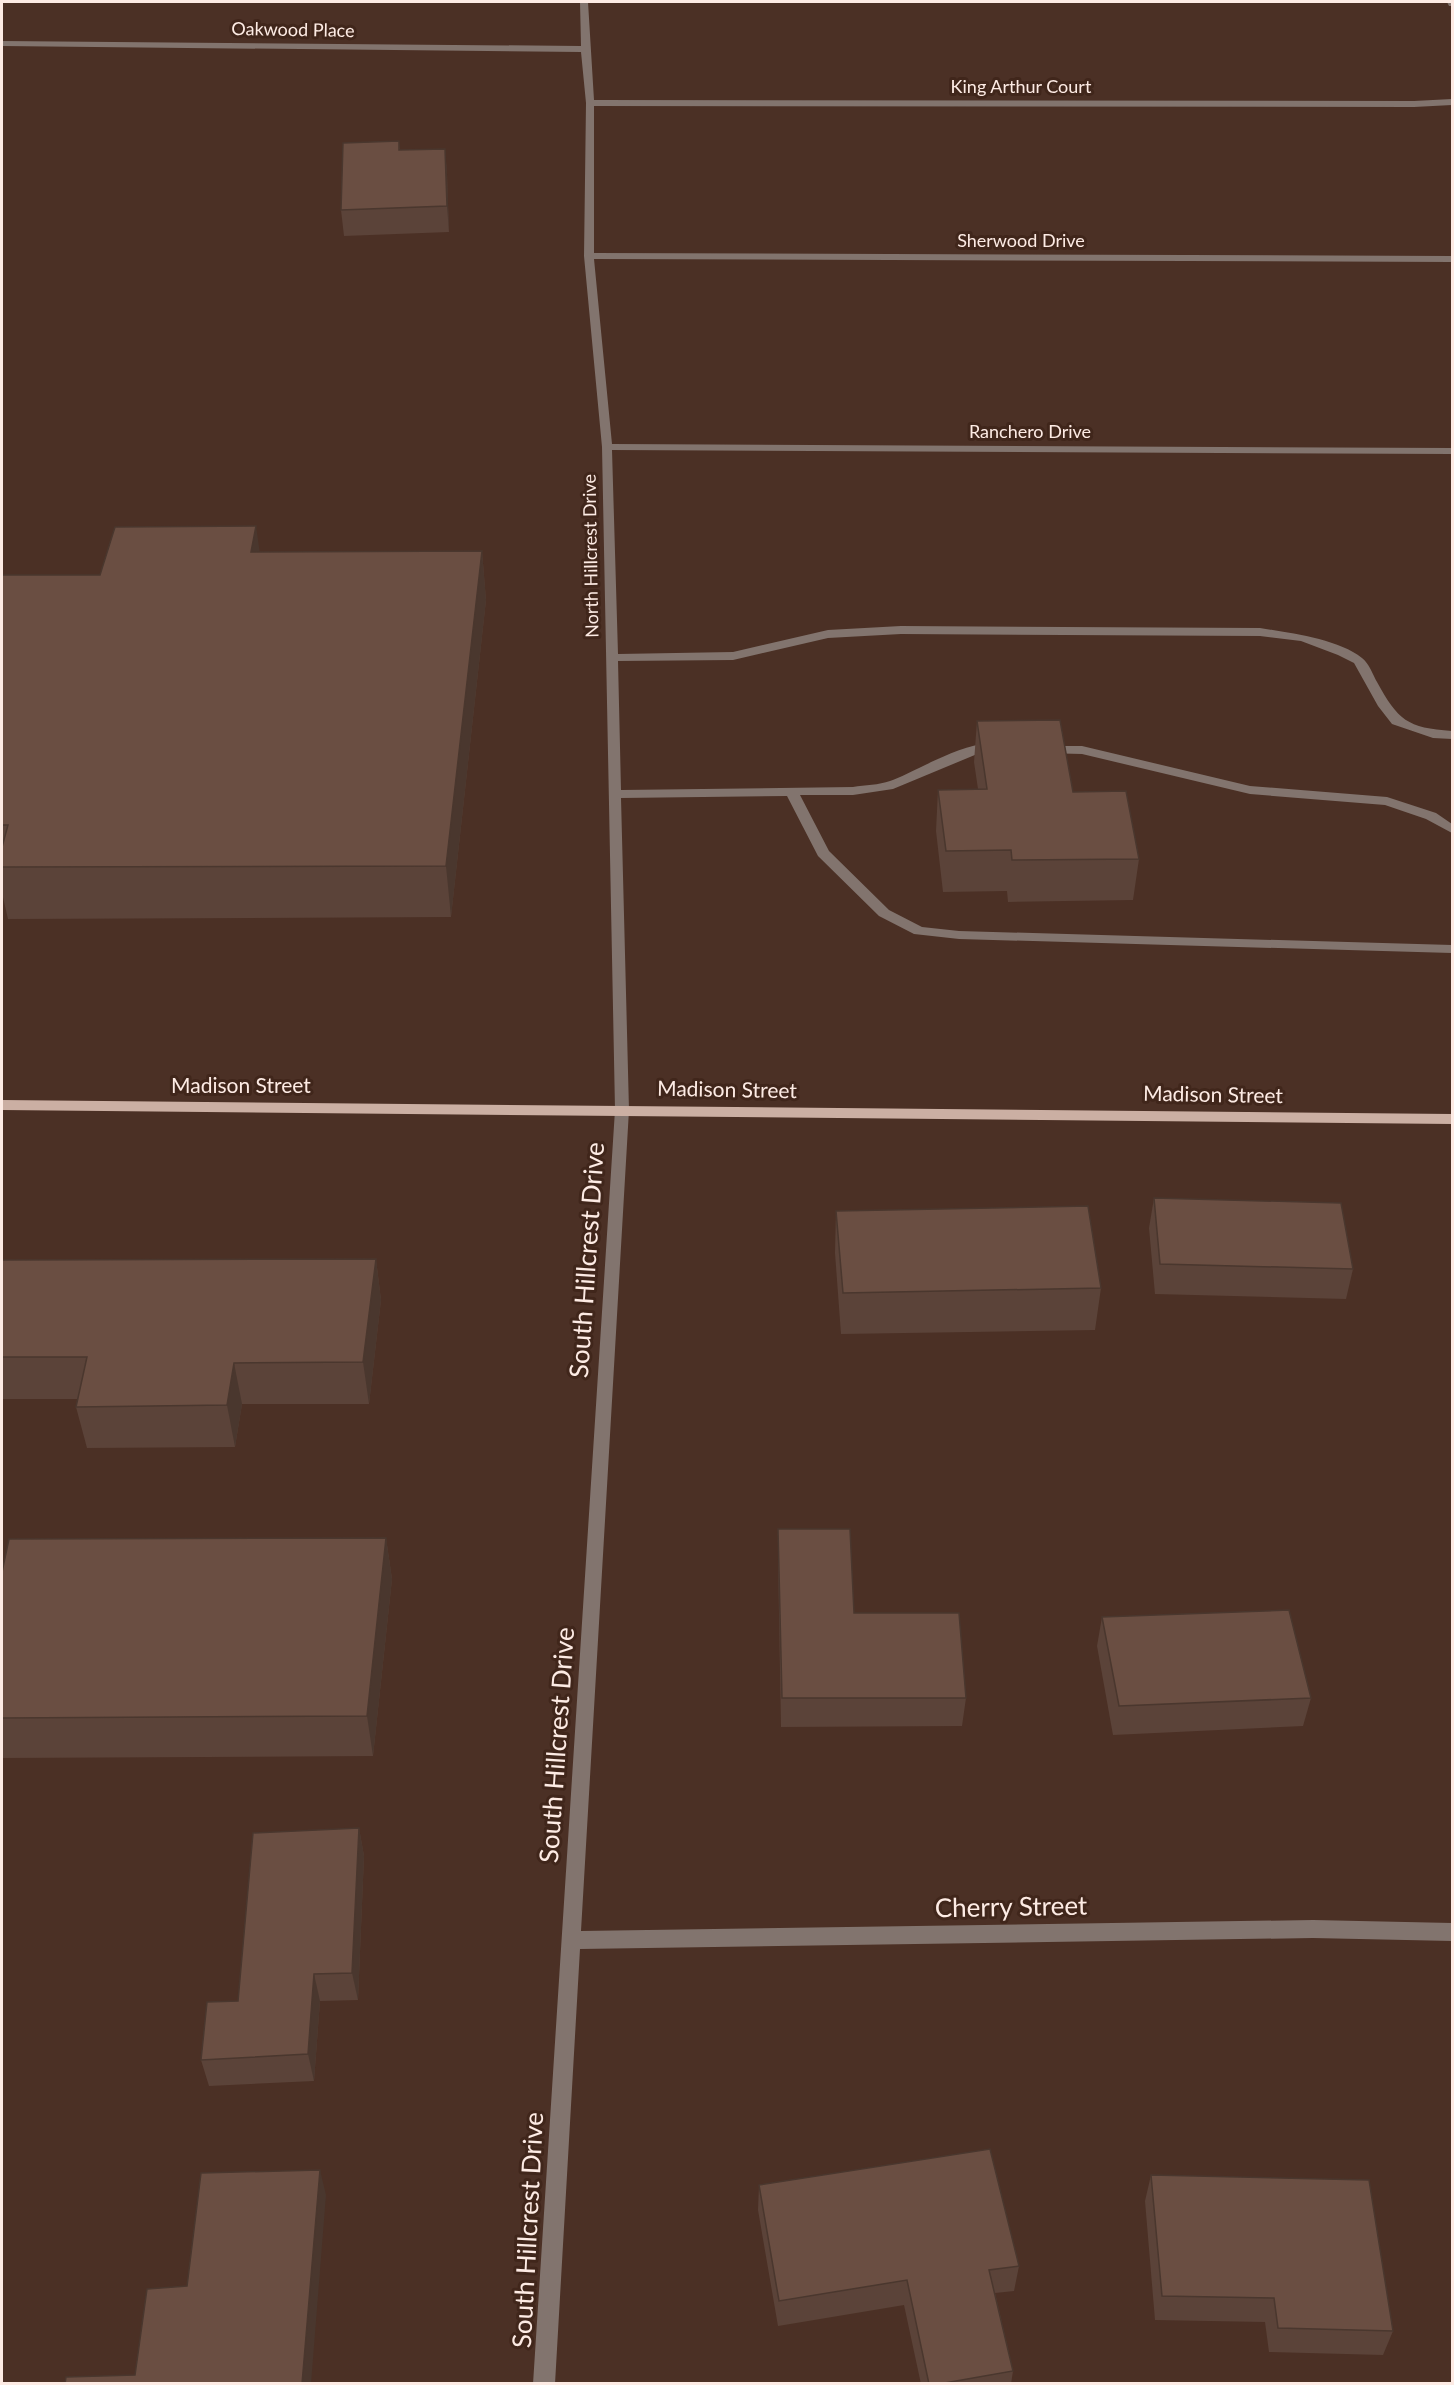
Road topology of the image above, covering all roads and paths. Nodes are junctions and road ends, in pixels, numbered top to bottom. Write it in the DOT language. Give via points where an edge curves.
graph roads {
  1 [pos="584,2"];
  2 [pos="2,44"];
  3 [pos="585,49"];
  4 [pos="1452,102"];
  5 [pos="590,103"];
  6 [pos="589,256"];
  7 [pos="1452,259"];
  8 [pos="607,447"];
  9 [pos="1452,451"];
  10 [pos="612,658"];
  11 [pos="1452,735"];
  12 [pos="1003,749"];
  13 [pos="1037,749"];
  14 [pos="792,792"];
  15 [pos="615,794"];
  16 [pos="1452,829"];
  17 [pos="1452,949"];
  18 [pos="2,1105"];
  19 [pos="622,1110"];
  20 [pos="1452,1119"];
  21 [pos="1452,1932"];
  22 [pos="570,1940"];
  23 [pos="544,2384"];
  1 -- 3 [label="street, North Hillcrest Drive"];
  2 -- 3 [label="street, Oakwood Place"];
  3 -- 5 [label="street, North Hillcrest Drive"];
  4 -- 5 [label="street, King Arthur Court"];
  5 -- 6 [label="street, North Hillcrest Drive"];
  6 -- 7 [label="street, Sherwood Drive"];
  6 -- 8 [label="street, North Hillcrest Drive"];
  8 -- 9 [label="street, Ranchero Drive"];
  8 -- 10 [label="street, North Hillcrest Drive"];
  10 -- 11 [label="street" via="733,656 828,634 901,630 1260,632 1303,638 1342,652 1359,662 1396,721 1433,734"];
  10 -- 15 [label="street, North Hillcrest Drive"];
  12 -- 14 [label="street" via="980,748 893,785 853,791"];
  13 -- 16 [label="street" via="1082,750 1250,790 1387,801 1431,816"];
  14 -- 15 [label="street"];
  14 -- 17 [label="street" via="823,853 884,913 919,930 971,935"];
  15 -- 19 [label="street, North Hillcrest Drive"];
  18 -- 19 [label="main road, Madison Street"];
  19 -- 20 [label="main road, Madison Street"];
  19 -- 22 [label="street, South Hillcrest Drive"];
  21 -- 22 [label="street, Cherry Street" via="1314,1929"];
  22 -- 23 [label="street, South Hillcrest Drive"];
}
